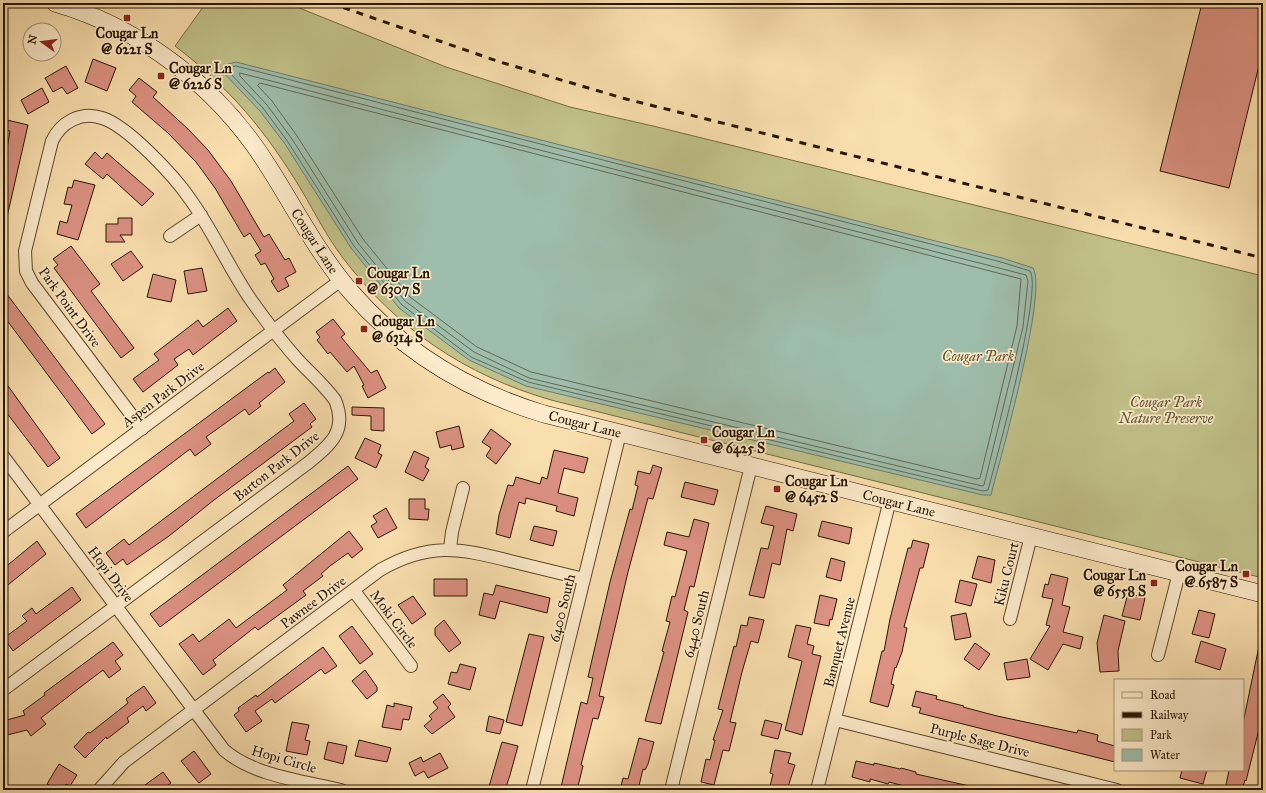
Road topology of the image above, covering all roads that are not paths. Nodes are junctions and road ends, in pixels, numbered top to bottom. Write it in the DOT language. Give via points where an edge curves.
graph roads {
  1 [pos="55,3"];
  2 [pos="68,122"];
  3 [pos="201,215"];
  4 [pos="170,236"];
  5 [pos="341,280"];
  6 [pos="274,330"];
  7 [pos="142,428"];
  8 [pos="620,433"];
  9 [pos="3,456"];
  10 [pos="751,466"];
  11 [pos="463,488"];
  12 [pos="890,500"];
  13 [pos="40,504"];
  14 [pos="3,532"];
  15 [pos="1031,536"];
  16 [pos="450,549"];
  17 [pos="1179,573"];
  18 [pos="584,579"];
  19 [pos="354,591"];
  20 [pos="1263,594"];
  21 [pos="116,606"];
  22 [pos="1010,619"];
  23 [pos="1158,654"];
  24 [pos="411,666"];
  25 [pos="3,690"];
  26 [pos="194,710"];
  27 [pos="835,720"];
  28 [pos="99,790"];
  29 [pos="341,790"];
  30 [pos="532,790"];
  31 [pos="671,790"];
  32 [pos="817,790"];
  33 [pos="1117,790"];
  1 -- 5 [label="main road, Cougar Lane" via="95,18 139,40 176,65 218,102 260,153 315,244"];
  2 -- 3 [label="street, Barton Park Drive" via="88,116 109,121 157,160"];
  2 -- 7 [label="street, Park Point Drive" via="58,130 50,147 25,251 26,271 32,284"];
  3 -- 4 [label="street"];
  3 -- 6 [label="street, Barton Park Drive" via="248,295"];
  5 -- 6 [label="street, Aspen Park Drive"];
  5 -- 8 [label="main road, Cougar Lane" via="395,335 428,361 465,384 523,407"];
  6 -- 7 [label="street, Aspen Park Drive"];
  6 -- 21 [label="street, Barton Park Drive" via="335,400 339,415 337,434 331,443 308,463"];
  7 -- 13 [label="street, Aspen Park Drive"];
  8 -- 10 [label="main road, Cougar Lane"];
  8 -- 18 [label="street, 6400 South"];
  9 -- 13 [label="street, Hopi Drive"];
  10 -- 12 [label="main road, Cougar Lane"];
  10 -- 31 [label="street, 6440 South"];
  11 -- 16 [label="street"];
  12 -- 15 [label="main road, Cougar Lane"];
  12 -- 27 [label="street, Banquet Avenue"];
  13 -- 14 [label="street, Aspen Park Drive"];
  13 -- 21 [label="street, Hopi Drive"];
  15 -- 17 [label="main road, Cougar Lane"];
  15 -- 22 [label="street, Kiku Court"];
  16 -- 18 [label="street, Pawnee Drive"];
  16 -- 19 [label="street, Pawnee Drive" via="402,559 380,570"];
  17 -- 20 [label="main road, Cougar Lane"];
  17 -- 23 [label="street"];
  18 -- 30 [label="street, 6400 South"];
  19 -- 24 [label="street, Moki Circle"];
  19 -- 26 [label="street, Pawnee Drive"];
  21 -- 25 [label="street, Barton Park Drive"];
  21 -- 26 [label="street, Hopi Drive"];
  26 -- 28 [label="street, Pawnee Drive" via="124,762"];
  26 -- 29 [label="street, Hopi Circle" via="217,743 238,761 260,770"];
  27 -- 32 [label="street, Banquet Avenue"];
  27 -- 33 [label="street, Purple Sage Drive"];
}
